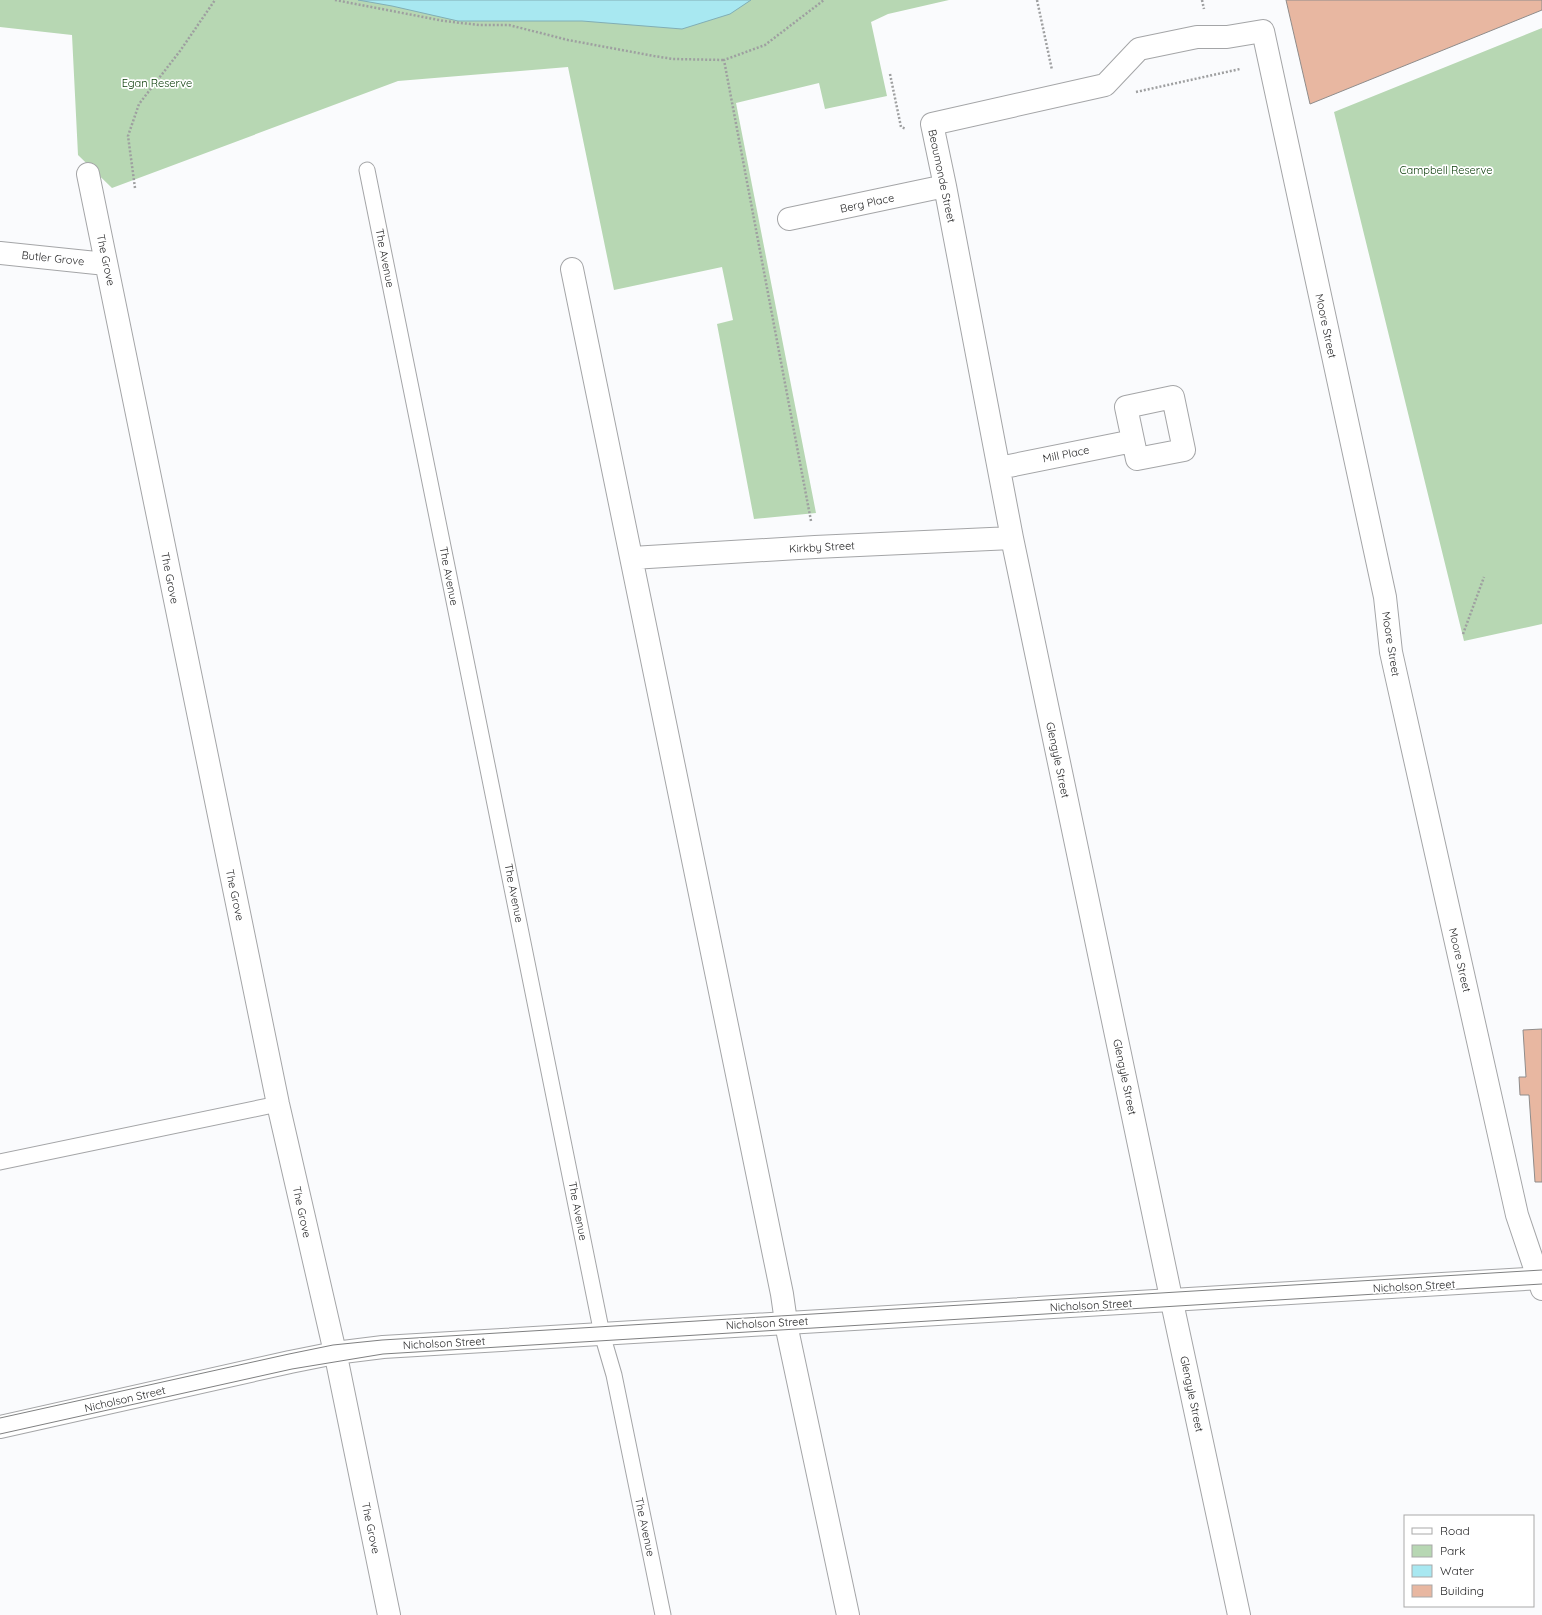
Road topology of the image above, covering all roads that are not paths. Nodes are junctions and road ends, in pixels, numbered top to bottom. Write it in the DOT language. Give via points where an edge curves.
graph roads {
  1 [pos="1227,37"];
  2 [pos="368,170"];
  3 [pos="88,174"];
  4 [pos="945,186"];
  5 [pos="789,219"];
  6 [pos="0,253"];
  7 [pos="106,264"];
  8 [pos="572,268"];
  9 [pos="1133,441"];
  10 [pos="999,468"];
  11 [pos="1012,538"];
  12 [pos="632,558"];
  13 [pos="278,1104"];
  14 [pos="0,1162"];
  15 [pos="1541,1282"];
  16 [pos="1172,1300"];
  17 [pos="786,1322"];
  18 [pos="602,1334"];
  19 [pos="335,1353"];
  20 [pos="0,1427"];
  21 [pos="389,1615"];
  22 [pos="663,1615"];
  23 [pos="848,1615"];
  24 [pos="1239,1615"];
  1 -- 4 [label="street, Beaumonde Street" via="1197,37 1139,49 1105,85 932,124"];
  1 -- 15 [label="street, Moore Street" via="1263,31 1385,597 1391,652 1517,1214"];
  2 -- 18 [label="lane, The Avenue"];
  3 -- 7 [label="street, The Grove"];
  4 -- 5 [label="street, Berg Place"];
  4 -- 10 [label="street, Beaumonde Street"];
  6 -- 7 [label="street, Butler Grove"];
  7 -- 13 [label="street, The Grove"];
  8 -- 12 [label="street"];
  9 -- 10 [label="street, Mill Place"];
  10 -- 11 [label="street, Beaumonde Street"];
  11 -- 12 [label="street, Kirkby Street"];
  11 -- 16 [label="street, Glengyle Street"];
  12 -- 17 [label="street"];
  13 -- 14 [label="lane"];
  13 -- 19 [label="street, The Grove"];
  15 -- 16 [label="street, Nicholson Street"];
  16 -- 17 [label="street, Nicholson Street"];
  16 -- 24 [label="street, Glengyle Street"];
  17 -- 18 [label="street, Nicholson Street"];
  17 -- 23 [label="street"];
  18 -- 19 [label="street, Nicholson Street" via="383,1347"];
  18 -- 22 [label="lane, The Avenue" via="614,1375"];
  19 -- 20 [label="street, Nicholson Street"];
  19 -- 21 [label="street, The Grove"];
}
